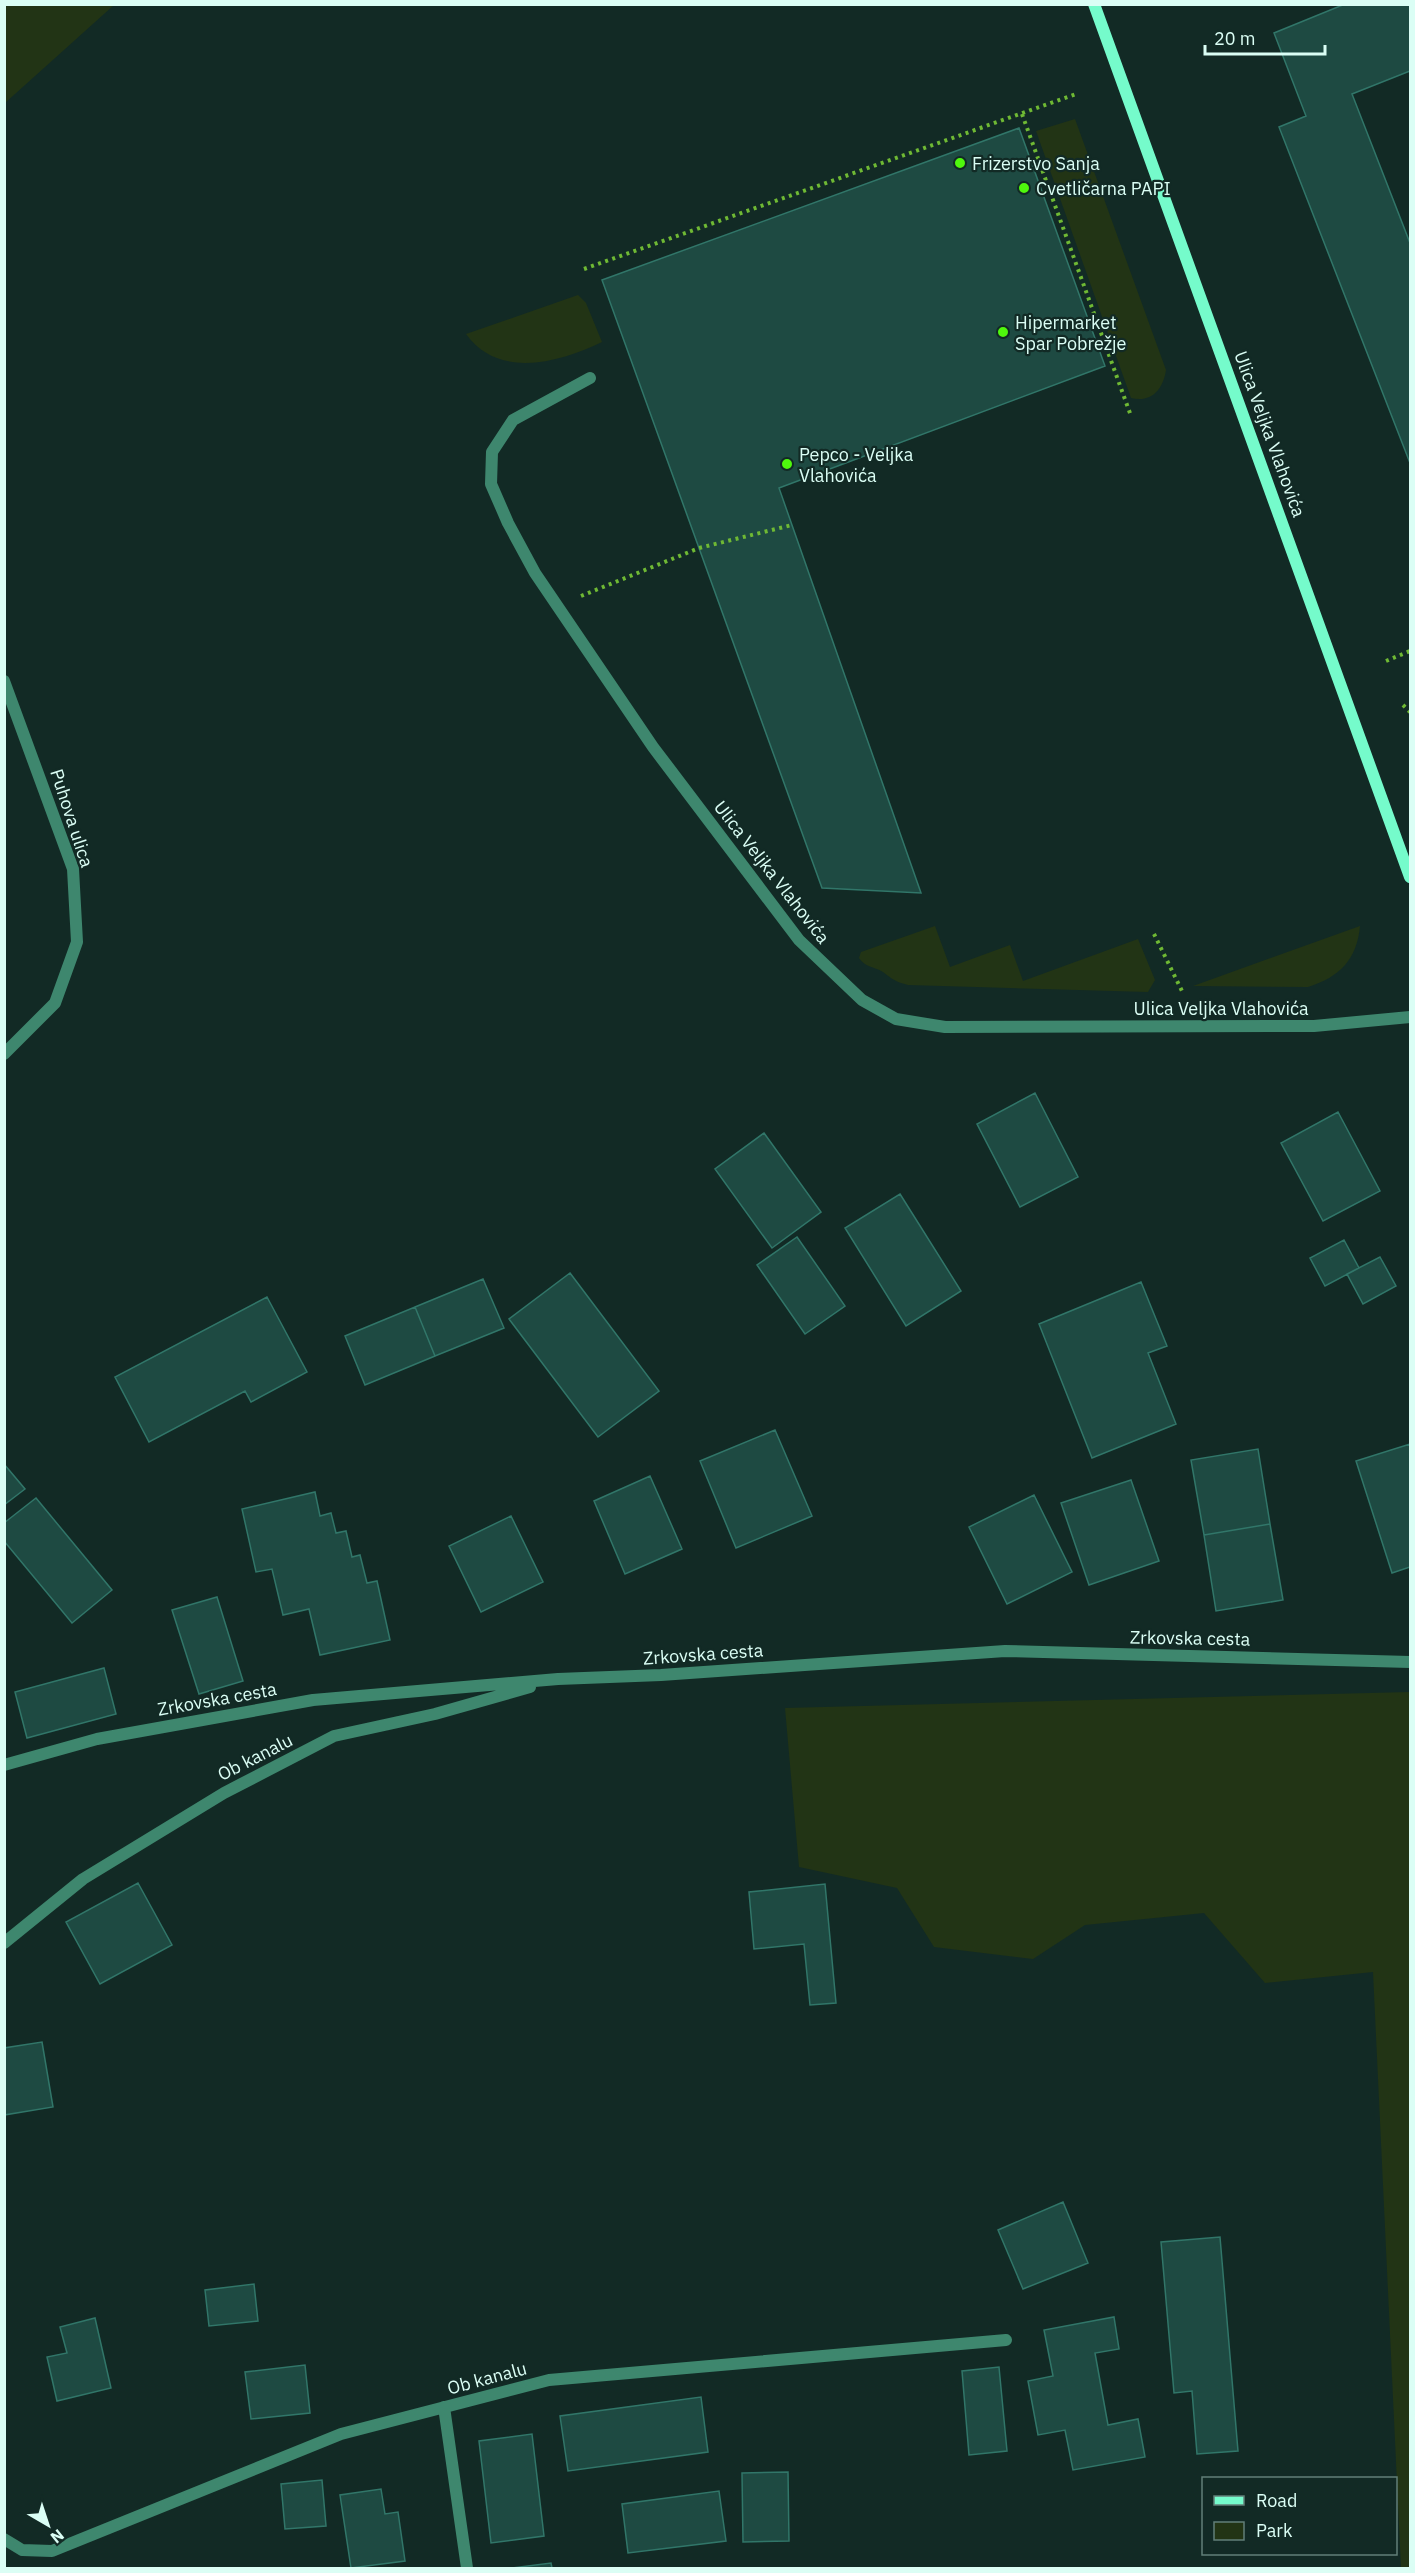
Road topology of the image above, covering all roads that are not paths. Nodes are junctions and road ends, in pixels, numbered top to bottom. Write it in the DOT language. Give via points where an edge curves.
graph roads {
  1 [pos="1094,4"];
  2 [pos="590,378"];
  3 [pos="4,681"];
  4 [pos="1410,877"];
  5 [pos="1410,1017"];
  6 [pos="4,1054"];
  7 [pos="1410,1662"];
  8 [pos="558,1679"];
  9 [pos="4,1765"];
  10 [pos="4,1943"];
  11 [pos="1006,2340"];
  12 [pos="444,2408"];
  13 [pos="4,2539"];
  14 [pos="467,2568"];
  1 -- 4 [label="street, Ulica Veljka Vlahovića"];
  2 -- 5 [label="street, Ulica Veljka Vlahovića" via="513,420 492,452 491,484 508,524 535,573 653,747 799,940 862,1000 896,1018 945,1027 1314,1026"];
  3 -- 6 [label="street, Puhova ulica" via="73,869 77,942 55,1003"];
  7 -- 8 [label="street, Zrkovska cesta" via="1005,1651"];
  8 -- 9 [label="street, Zrkovska cesta" via="313,1700 98,1740"];
  8 -- 10 [label="street, Ob kanalu" via="435,1714 334,1736 224,1793 83,1879"];
  11 -- 12 [label="street, Ob kanalu" via="549,2380"];
  12 -- 13 [label="street, Ob kanalu" via="341,2434 52,2551 22,2550"];
  12 -- 14 [label="street"];
}
